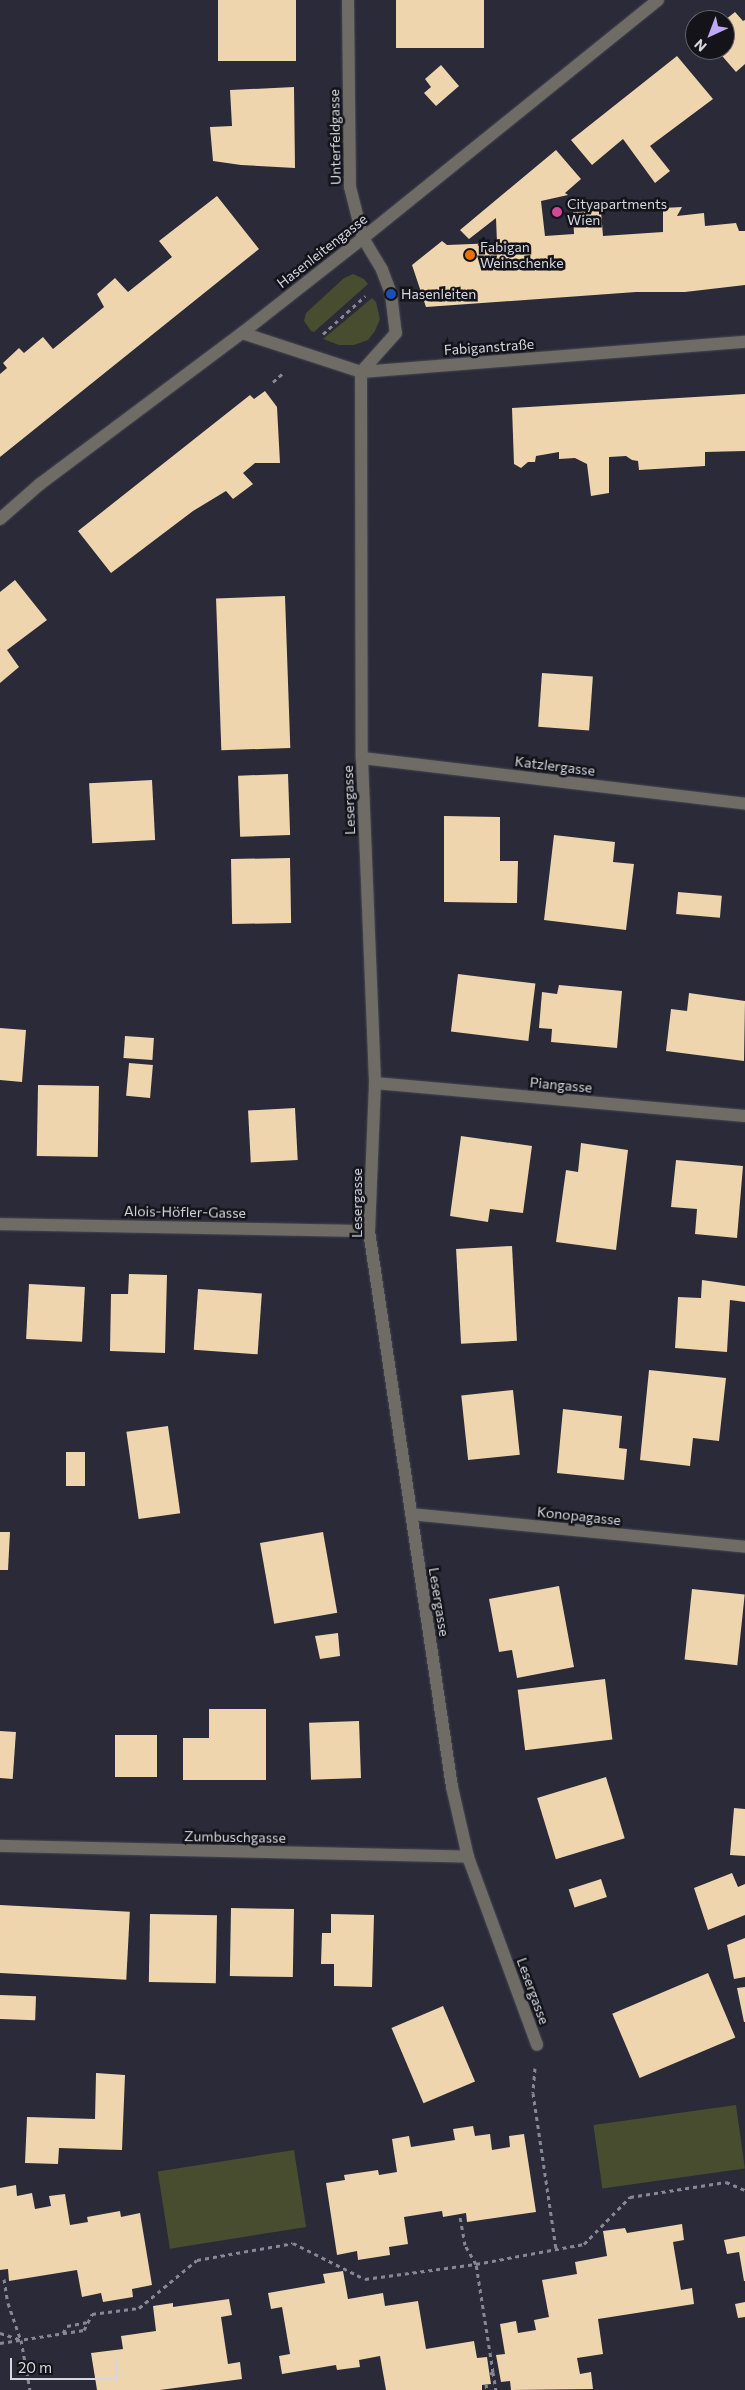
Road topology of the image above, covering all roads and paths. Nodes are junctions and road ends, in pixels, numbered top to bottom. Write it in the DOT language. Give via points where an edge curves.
graph roads {
  1 [pos="348,0"];
  2 [pos="658,0"];
  3 [pos="363,238"];
  4 [pos="386,280"];
  5 [pos="242,333"];
  6 [pos="745,342"];
  7 [pos="302,353"];
  8 [pos="361,372"];
  9 [pos="273,382"];
  10 [pos="0,519"];
  11 [pos="362,758"];
  12 [pos="745,804"];
  13 [pos="375,1084"];
  14 [pos="745,1116"];
  15 [pos="0,1224"];
  16 [pos="369,1231"];
  17 [pos="411,1514"];
  18 [pos="745,1547"];
  19 [pos="0,1846"];
  20 [pos="468,1857"];
  21 [pos="538,2045"];
  22 [pos="745,2190"];
  23 [pos="460,2218"];
  24 [pos="556,2248"];
  25 [pos="476,2264"];
  26 [pos="4,2279"];
  27 [pos="88,2322"];
  28 [pos="0,2333"];
  29 [pos="62,2333"];
  30 [pos="21,2340"];
  31 [pos="0,2343"];
  32 [pos="486,2384"];
  33 [pos="30,2390"];
  34 [pos="487,2390"];
  35 [pos="496,2390"];
  1 -- 3 [label="street, Unterfeldgasse" via="350,187"];
  2 -- 3 [label="street, Hasenleitengasse"];
  3 -- 4 [label="street, Unterfeldgasse"];
  3 -- 5 [label="street, Hasenleitengasse"];
  4 -- 7 [label="path"];
  4 -- 8 [label="street, Unterfeldgasse" via="396,333"];
  5 -- 7 [label="street, Fabiganstraße"];
  5 -- 10 [label="street, Hasenleitengasse" via="40,484"];
  6 -- 8 [label="street, Fabiganstraße"];
  7 -- 8 [label="street, Fabiganstraße"];
  7 -- 9 [label="path"];
  8 -- 11 [label="street, Lesergasse"];
  11 -- 12 [label="street, Katzlergasse"];
  11 -- 13 [label="street, Lesergasse"];
  13 -- 14 [label="street, Piangasse"];
  13 -- 16 [label="street, Lesergasse"];
  15 -- 16 [label="street, Alois-Höfler-Gasse"];
  16 -- 17 [label="street, Lesergasse"];
  17 -- 18 [label="street, Konopagasse"];
  17 -- 20 [label="street, Lesergasse" via="452,1787"];
  19 -- 20 [label="street, Zumbuschgasse"];
  20 -- 21 [label="street, Lesergasse"];
  21 -- 24 [label="path" via="533,2093"];
  22 -- 24 [label="path" via="726,2182 630,2197 584,2244"];
  23 -- 25 [label="path" via="465,2245"];
  24 -- 25 [label="path"];
  25 -- 27 [label="path" via="365,2279 293,2243 197,2260 139,2308 92,2314"];
  25 -- 35 [label="path"];
  26 -- 30 [label="path" via="8,2303"];
  27 -- 29 [label="path" via="67,2326"];
  27 -- 29 [label="path" via="84,2330"];
  28 -- 30 [label="path"];
  29 -- 30 [label="path"];
  30 -- 31 [label="path"];
  30 -- 33 [label="path"];
  32 -- 34 [label="path"];
}
